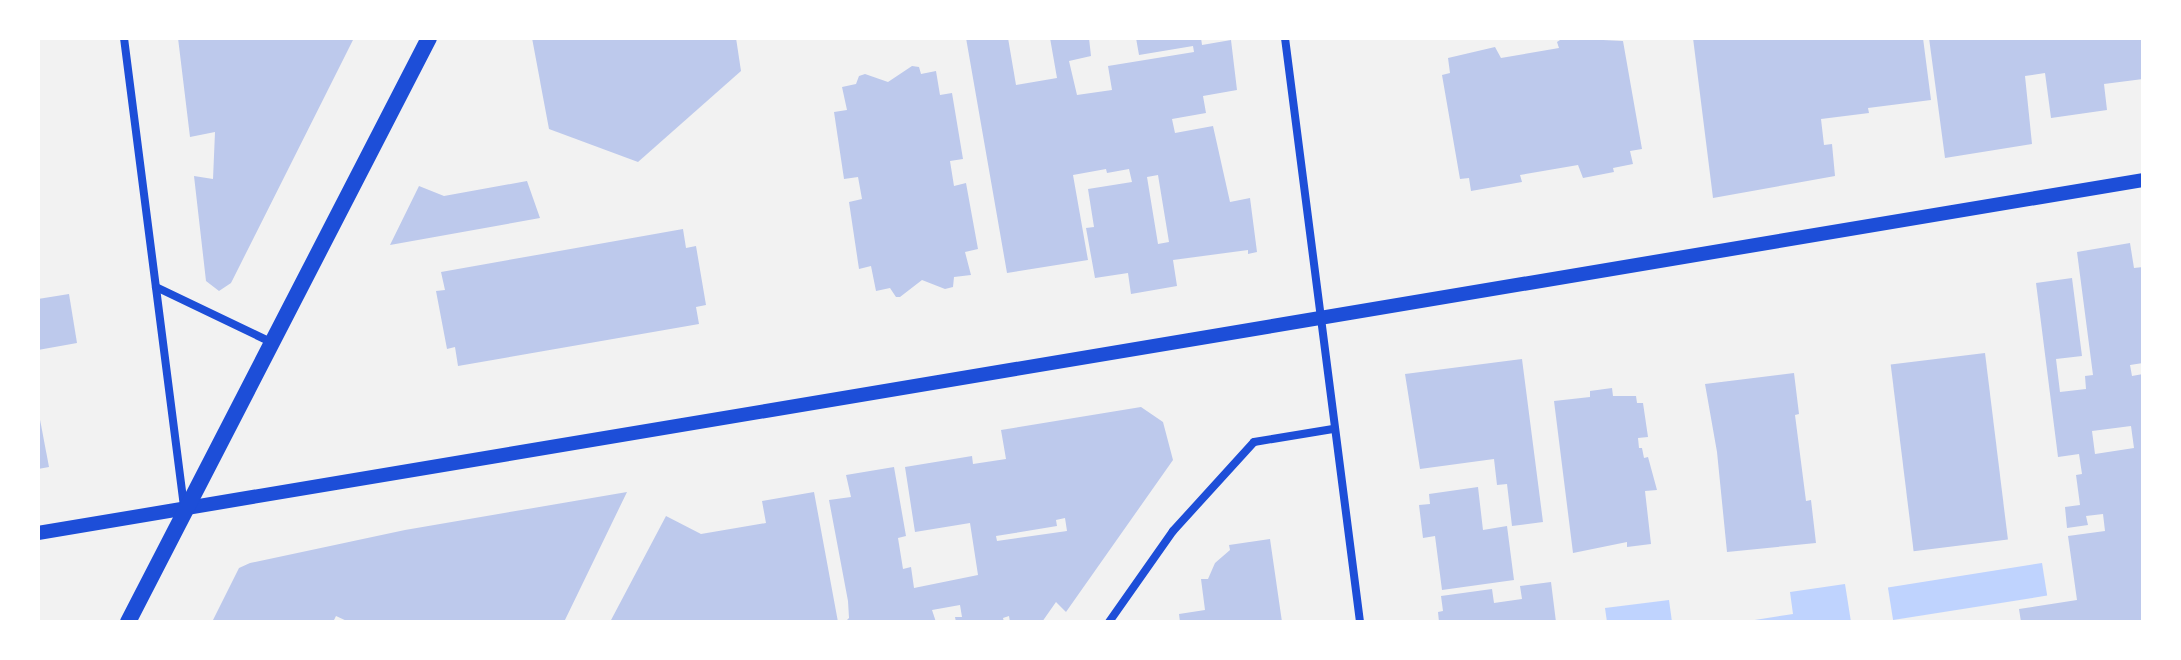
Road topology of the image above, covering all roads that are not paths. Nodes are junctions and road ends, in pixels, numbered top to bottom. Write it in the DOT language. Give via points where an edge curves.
graph roads {
  1 [pos="124,38"];
  2 [pos="429,38"];
  3 [pos="1285,38"];
  4 [pos="2143,180"];
  5 [pos="156,287"];
  6 [pos="1323,319"];
  7 [pos="271,342"];
  8 [pos="1333,429"];
  9 [pos="185,508"];
  10 [pos="38,533"];
  11 [pos="128,622"];
  12 [pos="1109,622"];
  13 [pos="1360,622"];
  1 -- 5 [label="street"];
  2 -- 7 [label="main road"];
  3 -- 6 [label="street"];
  4 -- 6 [label="street"];
  5 -- 7 [label="street"];
  5 -- 9 [label="street"];
  6 -- 8 [label="street"];
  6 -- 9 [label="street"];
  7 -- 9 [label="main road"];
  8 -- 12 [label="street" via="1254,442 1173,531"];
  8 -- 13 [label="street"];
  9 -- 10 [label="street"];
  9 -- 11 [label="main road"];
}
